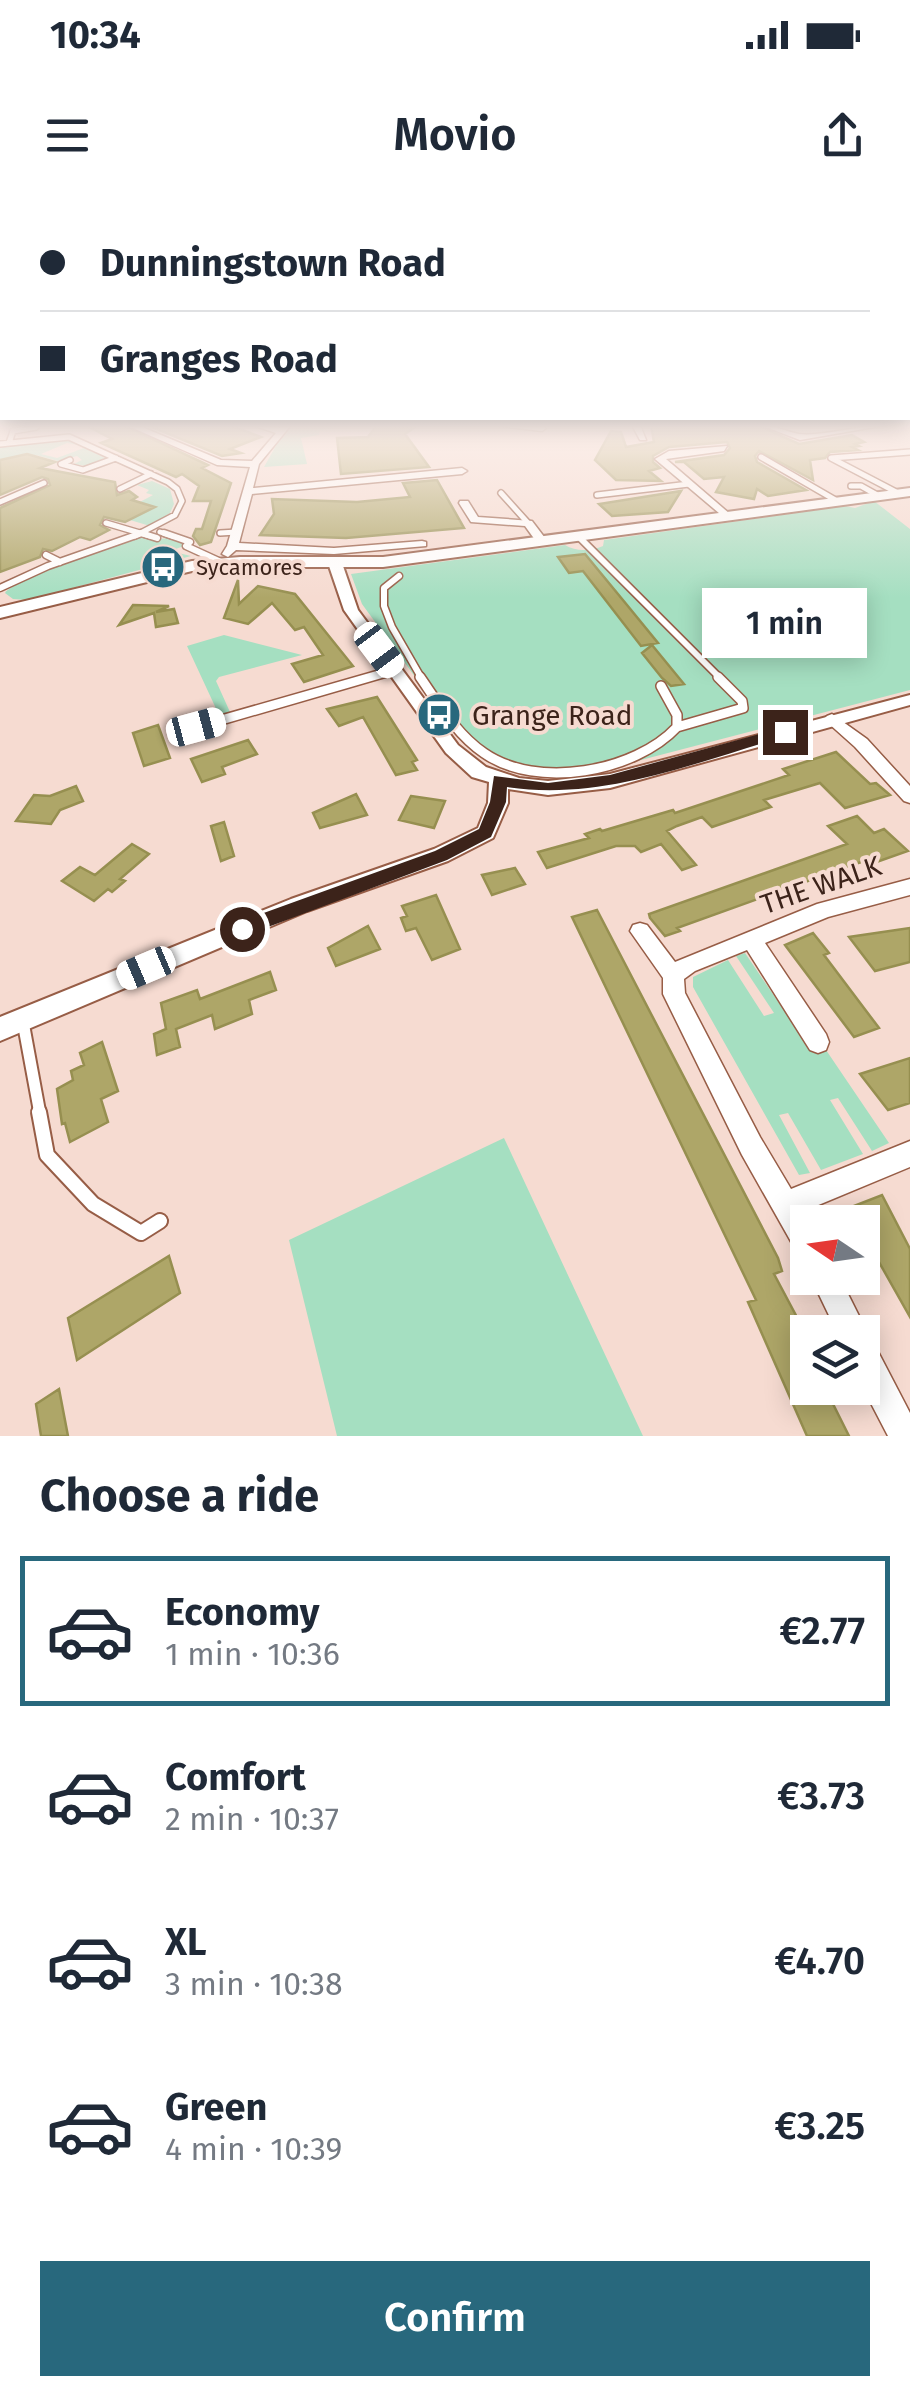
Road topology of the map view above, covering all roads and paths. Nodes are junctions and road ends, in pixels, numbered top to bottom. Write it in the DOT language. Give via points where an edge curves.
graph roads {
  1 [pos="44,483"];
  2 [pos="133,483"];
  3 [pos="166,483"];
  4 [pos="250,483"];
  5 [pos="379,483"];
  6 [pos="805,483"];
  7 [pos="871,483"];
  8 [pos="689,484"];
  9 [pos="852,486"];
  10 [pos="120,489"];
  11 [pos="248,492"];
  12 [pos="501,493"];
  13 [pos="894,494"];
  14 [pos="597,495"];
  15 [pos="837,501"];
  16 [pos="0,502"];
  17 [pos="471,507"];
  18 [pos="726,516"];
  19 [pos="106,523"];
  20 [pos="528,523"];
  21 [pos="237,532"];
  22 [pos="220,533"];
  23 [pos="140,534"];
  24 [pos="579,537"];
  25 [pos="542,542"];
  26 [pos="233,546"];
  27 [pos="423,547"];
  28 [pos="46,555"];
  29 [pos="60,562"];
  30 [pos="223,563"];
  31 [pos="336,566"];
  32 [pos="399,576"];
  33 [pos="0,588"];
  34 [pos="0,612"];
  35 [pos="394,670"];
  36 [pos="661,686"];
  37 [pos="910,700"];
  38 [pos="832,720"];
  39 [pos="196,727"];
  40 [pos="677,727"];
  41 [pos="500,780"];
  42 [pos="910,797"];
  43 [pos="910,886"];
  44 [pos="640,931"];
  45 [pos="752,941"];
  46 [pos="672,975"];
  47 [pos="23,1019"];
  48 [pos="0,1029"];
  49 [pos="818,1042"];
  50 [pos="910,1154"];
  51 [pos="788,1204"];
  52 [pos="790,1208"];
  53 [pos="160,1221"];
  54 [pos="880,1389"];
  55 [pos="904,1436"];
  1 -- 16 [label="lane"];
  2 -- 10 [label="lane"];
  3 -- 23 [label="lane" via="182,501 168,522"];
  4 -- 11 [label="street"];
  5 -- 11 [label="street" via="372,491"];
  6 -- 15 [label="lane"];
  7 -- 13 [label="lane"];
  8 -- 14 [label="lane"];
  8 -- 18 [label="street"];
  9 -- 13 [label="lane"];
  11 -- 21 [label="street"];
  12 -- 20 [label="lane"];
  13 -- 15 [label="main road"];
  15 -- 18 [label="main road"];
  17 -- 20 [label="street" via="480,521"];
  18 -- 24 [label="main road"];
  19 -- 23 [label="lane"];
  20 -- 25 [label="street"];
  21 -- 22 [label="lane"];
  21 -- 26 [label="street"];
  23 -- 29 [label="lane"];
  23 -- 30 [label="lane" via="190,542 186,546"];
  24 -- 25 [label="main road"];
  24 -- 40 [label="lane" via="738,693 743,708"];
  25 -- 31 [label="main road"];
  26 -- 27 [label="street"];
  26 -- 30 [label="street"];
  28 -- 29 [label="lane"];
  29 -- 33 [label="lane"];
  30 -- 31 [label="main road"];
  30 -- 34 [label="main road"];
  31 -- 35 [label="street" via="351,610"];
  32 -- 40 [label="lane" via="382,595 389,626 456,728 484,754 534,770 572,772 644,754"];
  35 -- 39 [label="street"];
  35 -- 41 [label="street" via="464,762"];
  36 -- 40 [label="lane"];
  37 -- 38 [label="street"];
  38 -- 41 [label="street" via="610,781 548,788"];
  38 -- 42 [label="street"];
  41 -- 47 [label="street" via="486,833 441,856 299,906"];
  43 -- 45 [label="street, THE WALK" via="824,910"];
  44 -- 46 [label="street"];
  45 -- 46 [label="street, THE WALK"];
  45 -- 49 [label="street, THE WALK"];
  46 -- 51 [label="street" via="674,994"];
  47 -- 48 [label="street"];
  47 -- 53 [label="lane" via="47,1156 92,1204 142,1233"];
  50 -- 51 [label="street"];
  51 -- 52 [label="street"];
  54 -- 55 [label="street"];
}
